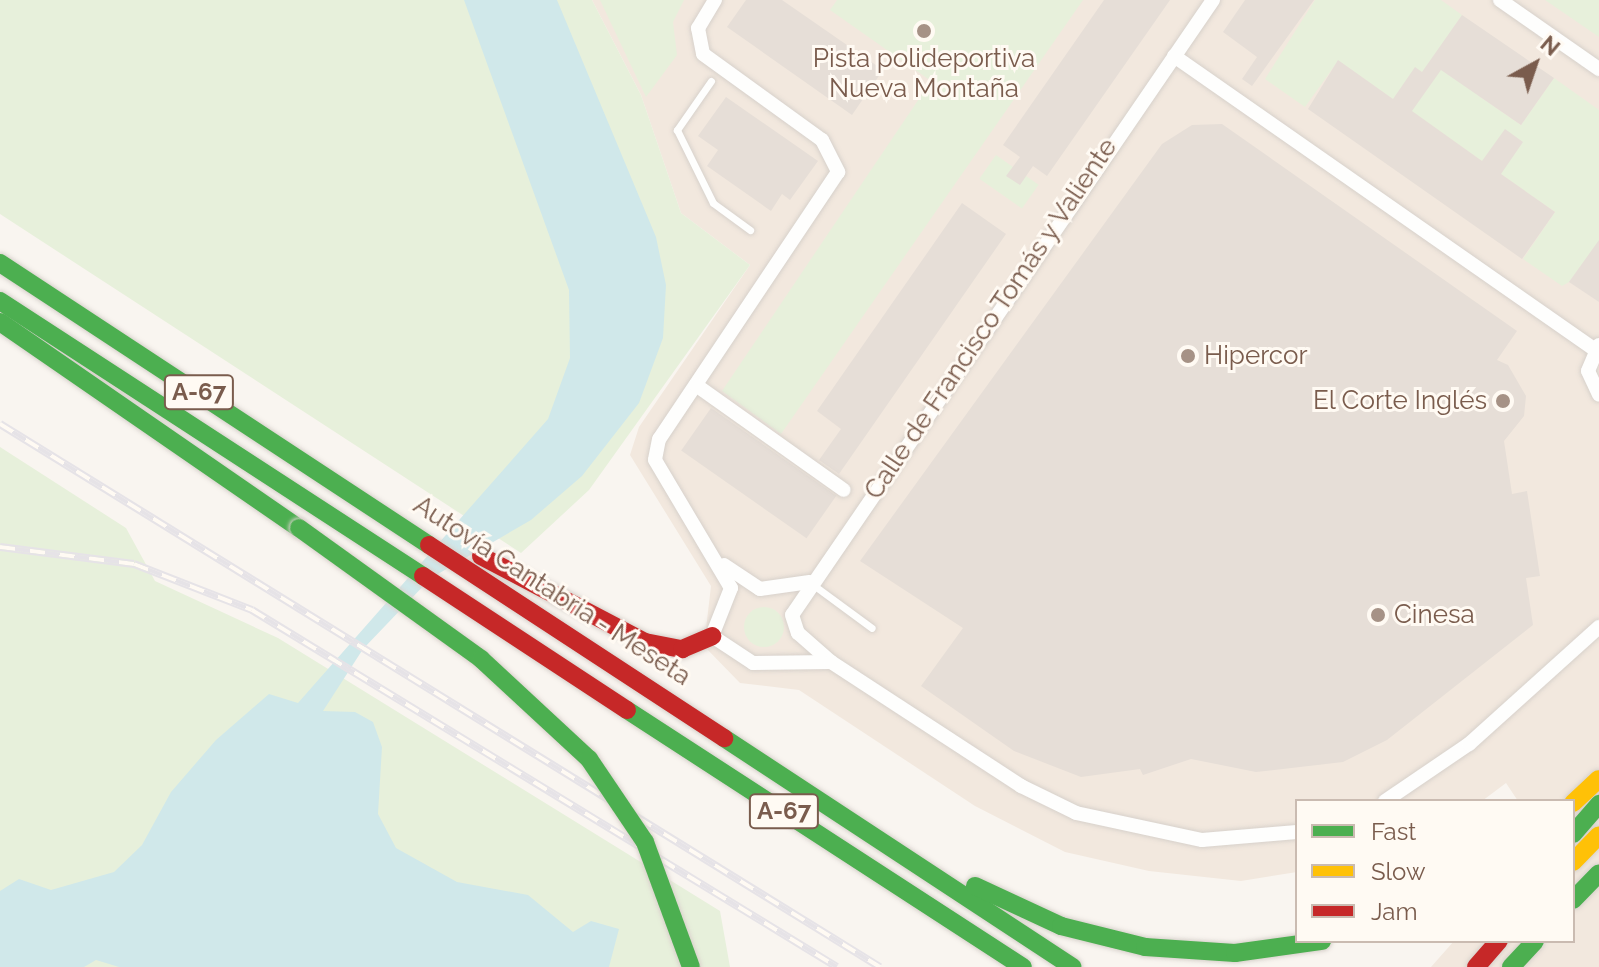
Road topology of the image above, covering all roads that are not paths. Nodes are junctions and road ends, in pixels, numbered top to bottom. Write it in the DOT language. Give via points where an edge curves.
graph roads {
  1 [pos="715,0"];
  2 [pos="1213,0"];
  3 [pos="1500,0"];
  4 [pos="1174,56"];
  5 [pos="1599,69"];
  6 [pos="711,81"];
  7 [pos="750,230"];
  8 [pos="0,263"];
  9 [pos="0,301"];
  10 [pos="0,322"];
  11 [pos="1597,347"];
  12 [pos="696,385"];
  13 [pos="1599,395"];
  14 [pos="844,490"];
  15 [pos="721,562"];
  16 [pos="477,563"];
  17 [pos="810,582"];
  18 [pos="1599,627"];
  19 [pos="872,628"];
  20 [pos="712,636"];
  21 [pos="831,662"];
  22 [pos="699,718"];
  23 [pos="1599,779"];
  24 [pos="1388,799"];
  25 [pos="1575,801"];
  26 [pos="1599,804"];
  27 [pos="1295,832"];
  28 [pos="1575,832"];
  29 [pos="1599,835"];
  30 [pos="1575,860"];
  31 [pos="1599,873"];
  32 [pos="1599,896"];
  33 [pos="1575,898"];
  34 [pos="1575,920"];
  35 [pos="1301,943"];
  36 [pos="1479,943"];
  37 [pos="1497,943"];
  38 [pos="1533,943"];
  39 [pos="1552,943"];
  40 [pos="691,967"];
  41 [pos="1023,967"];
  42 [pos="1072,967"];
  43 [pos="1458,967"];
  44 [pos="1476,967"];
  45 [pos="1511,967"];
  46 [pos="1530,967"];
  1 -- 12 [label="street" via="698,28 703,54 822,140 838,172"];
  2 -- 4 [label="street, Calle de Francisco Tomás y Valiente"];
  3 -- 5 [label="street"];
  4 -- 11 [label="street"];
  4 -- 17 [label="street, Calle de Francisco Tomás y Valiente"];
  6 -- 7 [label="lane" via="677,130 713,203"];
  8 -- 16 [label="highway, Autovía Cantabria - Meseta / A-67"];
  9 -- 41 [label="highway, A-67"];
  10 -- 40 [label="highway, bridge" via="490,667 589,759 645,842"];
  11 -- 13 [label="street" via="1588,371"];
  12 -- 14 [label="street"];
  12 -- 15 [label="street" via="655,456"];
  15 -- 17 [label="street" via="760,589"];
  15 -- 20 [label="street" via="731,599"];
  16 -- 20 [label="highway" via="645,642 682,649"];
  16 -- 22 [label="highway, Autovía Cantabria - Meseta / A-67"];
  17 -- 19 [label="lane"];
  17 -- 21 [label="street, Calle de Francisco Tomás y Valiente" via="794,623"];
  18 -- 24 [label="street" via="1469,744"];
  20 -- 21 [label="street" via="753,663"];
  21 -- 27 [label="street" via="1021,786 1076,813 1202,840"];
  22 -- 35 [label="highway" via="955,875 1061,926 1198,953"];
  22 -- 42 [label="highway, Autovía Cantabria - Meseta / A-67"];
  23 -- 25 [label="highway"];
  26 -- 28 [label="highway"];
  29 -- 30 [label="highway"];
  31 -- 33 [label="highway"];
  32 -- 34 [label="highway"];
  36 -- 43 [label="highway"];
  37 -- 44 [label="highway"];
  38 -- 45 [label="highway"];
  39 -- 46 [label="highway"];
}
